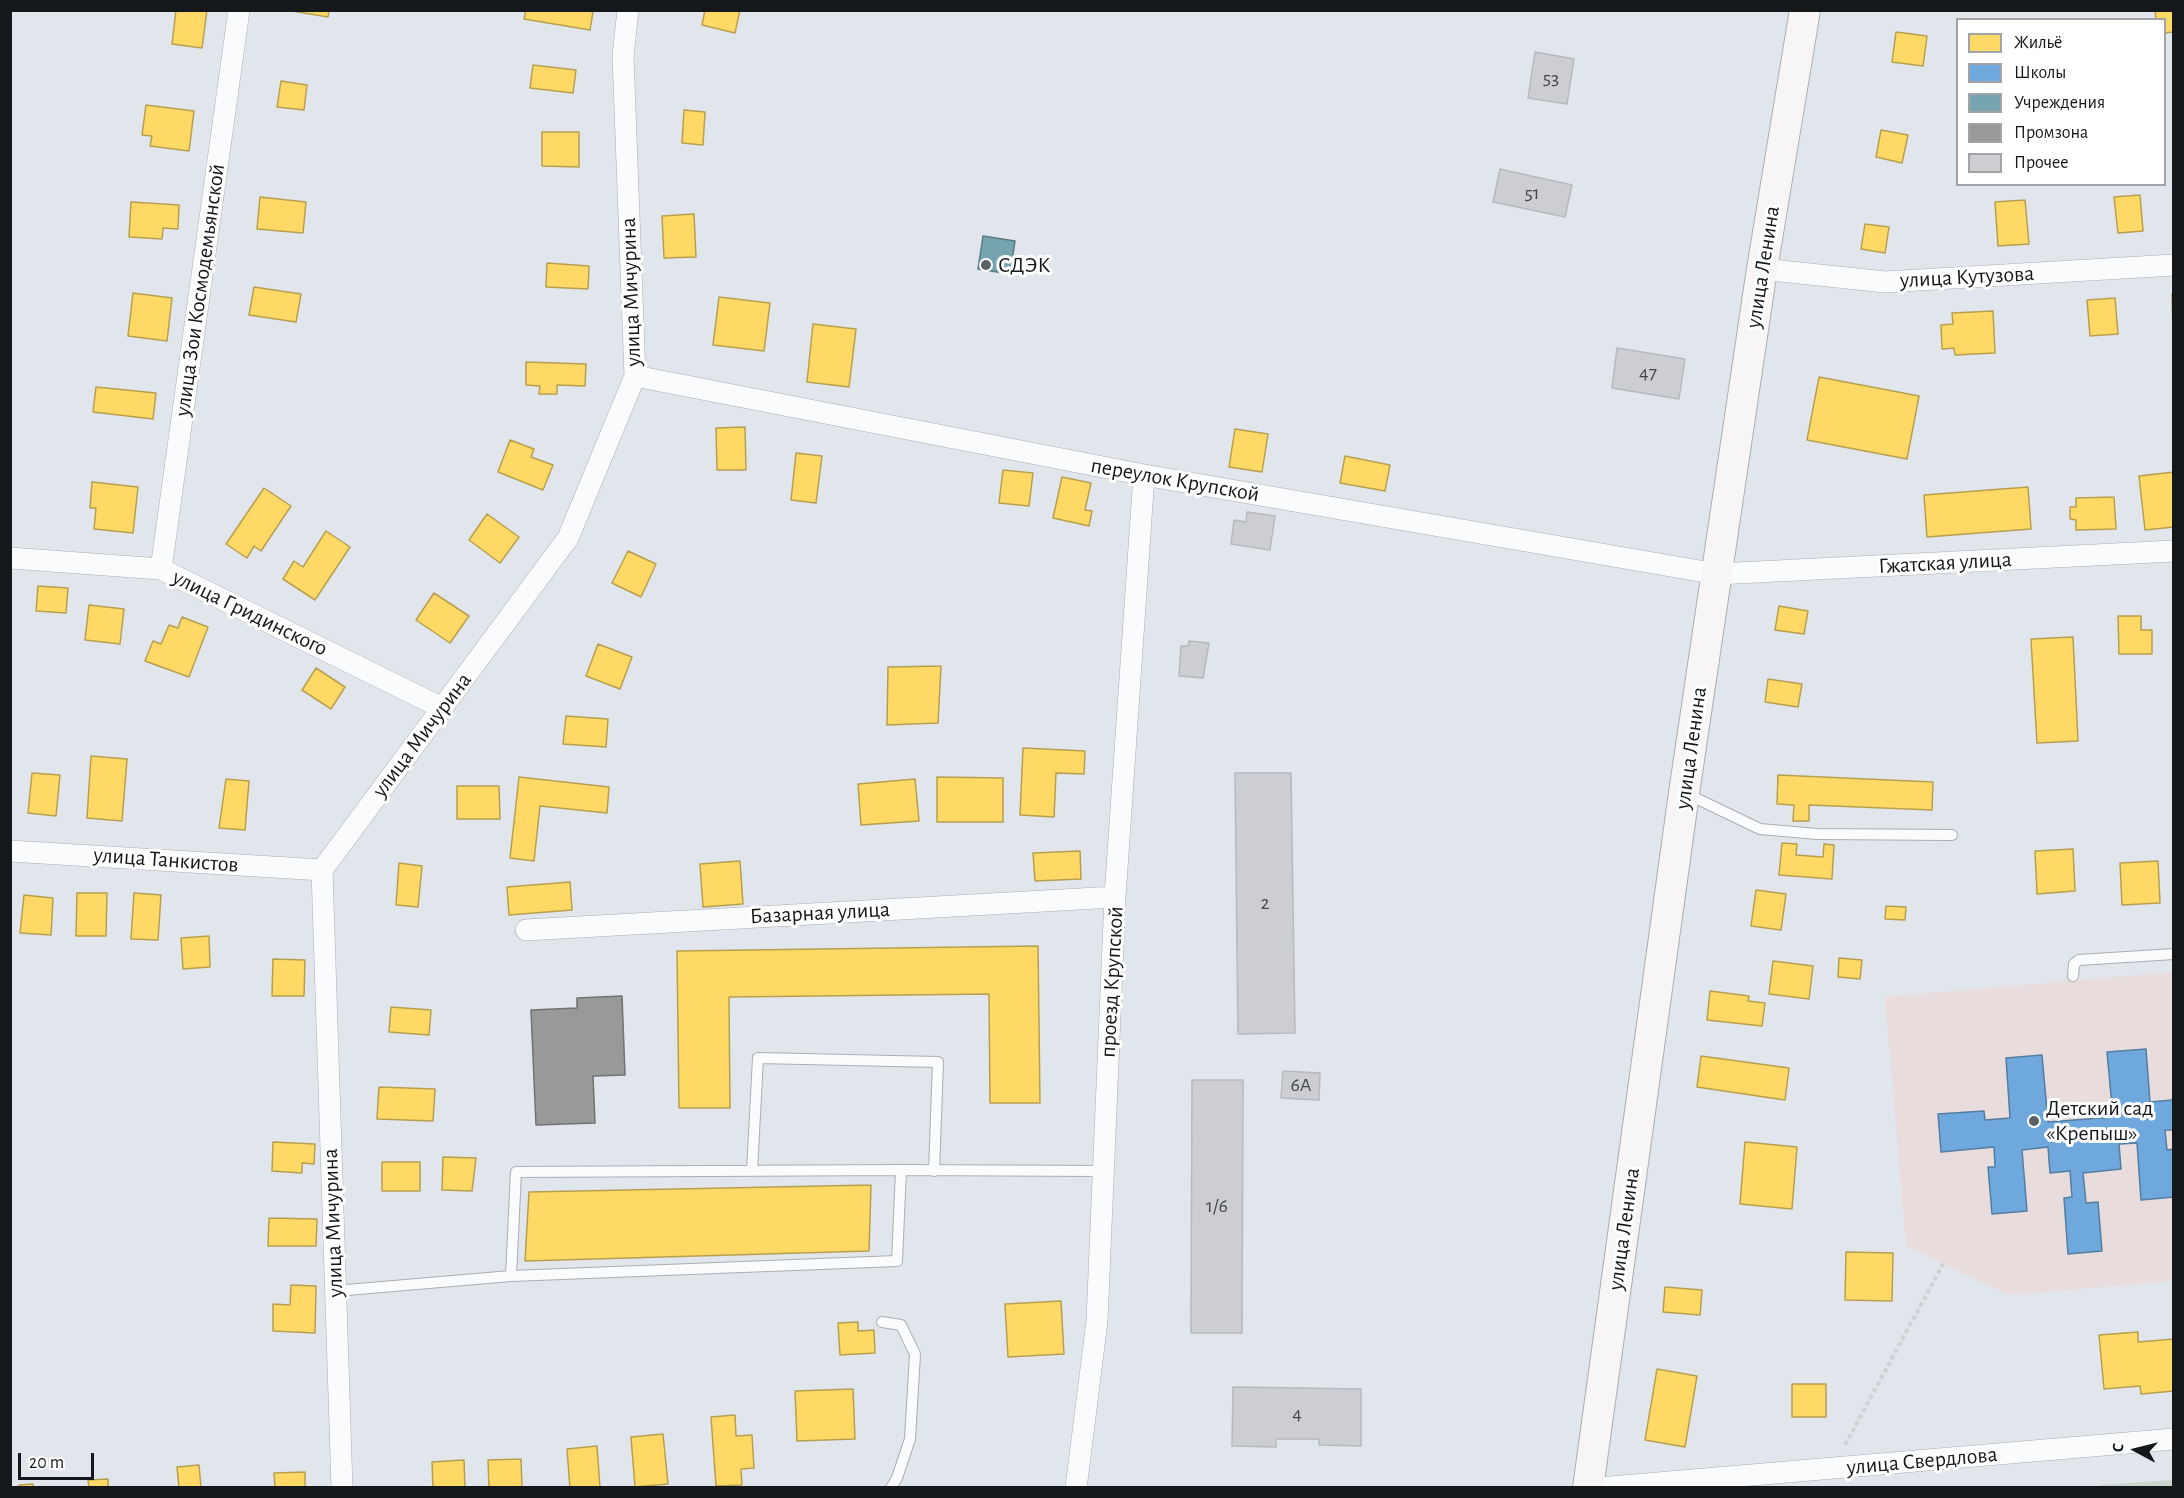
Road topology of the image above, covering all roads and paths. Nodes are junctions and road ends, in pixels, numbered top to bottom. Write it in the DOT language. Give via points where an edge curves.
graph roads {
  1 [pos="239,10"];
  2 [pos="628,10"];
  3 [pos="1805,10"];
  4 [pos="2174,265"];
  5 [pos="1762,269"];
  6 [pos="635,376"];
  7 [pos="1144,475"];
  8 [pos="2174,551"];
  9 [pos="10,558"];
  10 [pos="161,569"];
  11 [pos="1717,574"];
  12 [pos="442,708"];
  13 [pos="1684,794"];
  14 [pos="1952,835"];
  15 [pos="10,851"];
  16 [pos="322,870"];
  17 [pos="1115,897"];
  18 [pos="526,930"];
  19 [pos="2174,954"];
  20 [pos="2073,976"];
  21 [pos="901,1170"];
  22 [pos="752,1171"];
  23 [pos="934,1171"];
  24 [pos="1103,1171"];
  25 [pos="1943,1264"];
  26 [pos="511,1276"];
  27 [pos="335,1291"];
  28 [pos="882,1322"];
  29 [pos="2174,1439"];
  30 [pos="1832,1469"];
  31 [pos="342,1488"];
  32 [pos="891,1488"];
  33 [pos="1076,1488"];
  34 [pos="1588,1488"];
  35 [pos="1599,1488"];
  1 -- 10 [label="street, улица Зои Космодемьянской"];
  2 -- 6 [label="street, улица Мичурина" via="622,56"];
  3 -- 5 [label="main road, улица Ленина"];
  4 -- 5 [label="street, улица Кутузова" via="1885,282"];
  5 -- 11 [label="main road, улица Ленина"];
  6 -- 7 [label="street, переулок Крупской"];
  6 -- 12 [label="street, улица Мичурина" via="568,538"];
  7 -- 11 [label="street, переулок Крупской"];
  7 -- 17 [label="street, проезд Крупской"];
  8 -- 11 [label="street, Гжатская улица"];
  9 -- 10 [label="street, улица Гридинского"];
  10 -- 12 [label="street, улица Гридинского"];
  11 -- 13 [label="main road, улица Ленина"];
  12 -- 16 [label="street, улица Мичурина"];
  13 -- 14 [label="lane" via="1696,796 1760,829 1817,834"];
  13 -- 34 [label="main road, улица Ленина"];
  15 -- 16 [label="street, улица Танкистов"];
  16 -- 27 [label="street, улица Мичурина"];
  17 -- 18 [label="street, Базарная улица"];
  17 -- 24 [label="street, проезд Крупской"];
  19 -- 20 [label="lane" via="2079,960 2074,964"];
  21 -- 22 [label="lane"];
  21 -- 23 [label="lane"];
  21 -- 26 [label="lane" via="897,1261"];
  22 -- 23 [label="lane" via="758,1058 938,1062"];
  22 -- 26 [label="lane" via="516,1172"];
  23 -- 24 [label="lane"];
  24 -- 33 [label="street, проезд Крупской" via="1097,1321"];
  25 -- 30 [label="path"];
  26 -- 27 [label="lane"];
  27 -- 31 [label="street, улица Мичурина"];
  28 -- 32 [label="lane" via="901,1326 915,1354 910,1438"];
  29 -- 30 [label="street, улица Свердлова"];
  30 -- 35 [label="street, улица Свердлова"];
}
